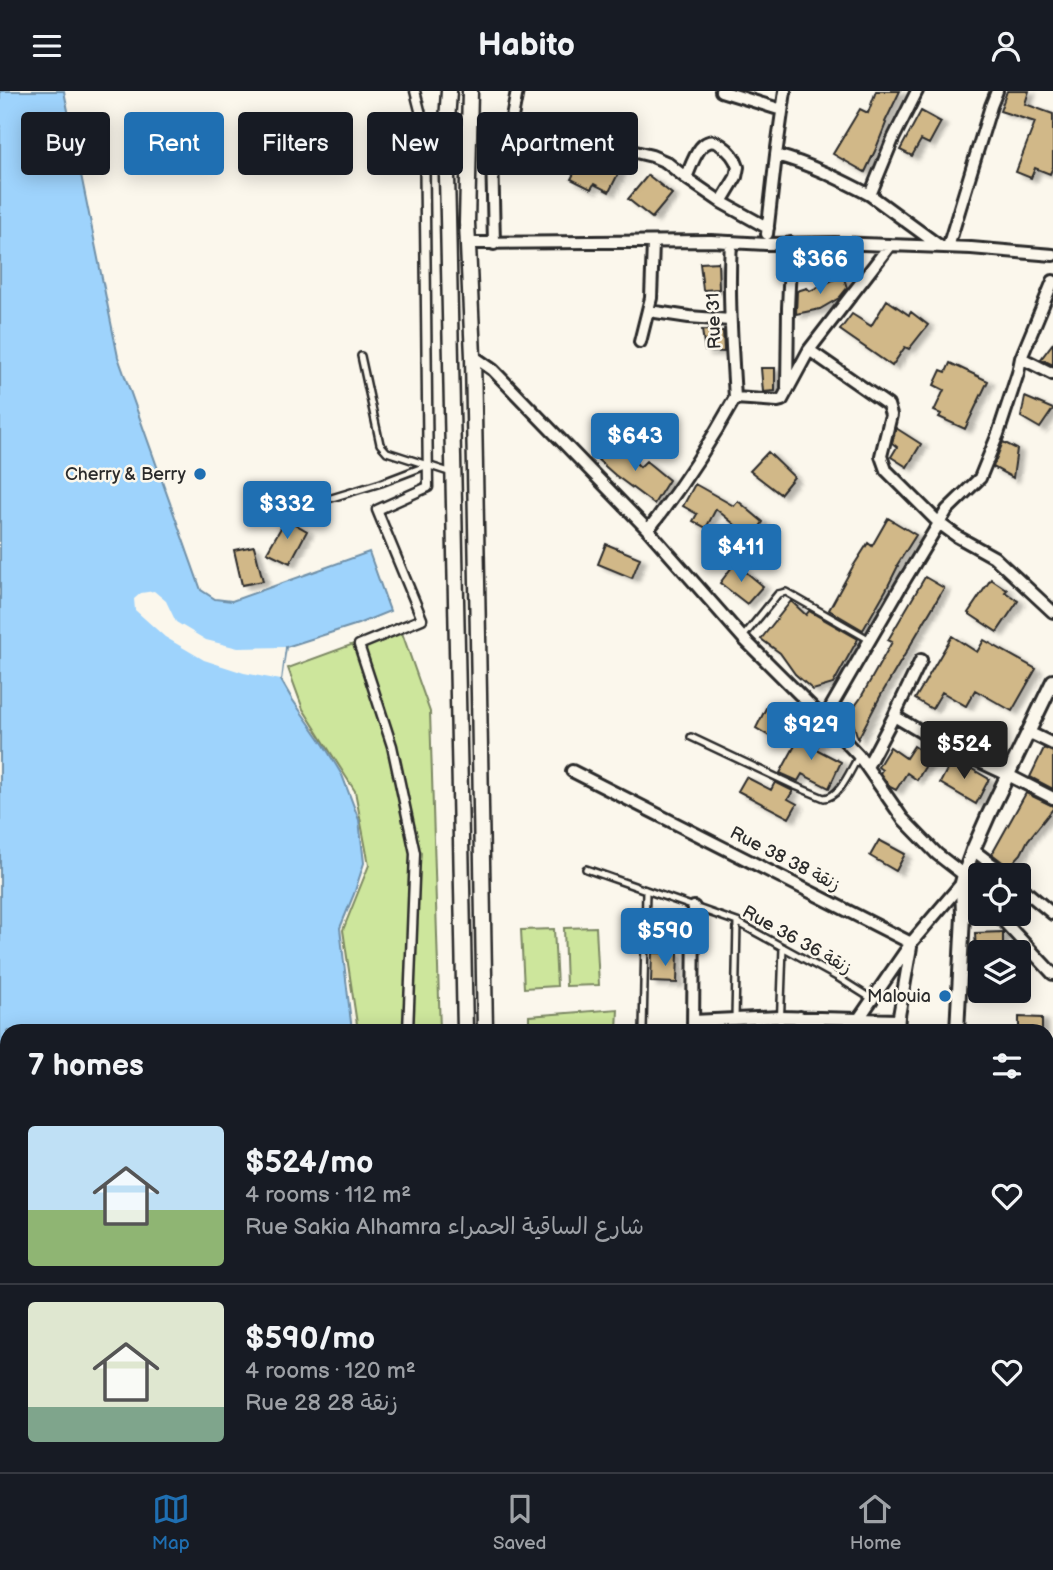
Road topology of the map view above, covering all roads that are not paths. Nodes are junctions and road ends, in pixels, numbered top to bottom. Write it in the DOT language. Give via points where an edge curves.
graph roads {
  1 [pos="415,91"];
  2 [pos="449,91"];
  3 [pos="470,91"];
  4 [pos="517,91"];
  5 [pos="721,91"];
  6 [pos="785,91"];
  7 [pos="917,91"];
  8 [pos="997,91"];
  9 [pos="782,110"];
  10 [pos="513,112"];
  11 [pos="638,152"];
  12 [pos="776,155"];
  13 [pos="493,175"];
  14 [pos="686,178"];
  15 [pos="870,195"];
  16 [pos="721,202"];
  17 [pos="768,228"];
  18 [pos="731,242"];
  19 [pos="468,243"];
  20 [pos="653,243"];
  21 [pos="791,243"];
  22 [pos="494,244"];
  23 [pos="766,244"];
  24 [pos="890,245"];
  25 [pos="945,247"];
  26 [pos="1053,255"];
  27 [pos="1053,281"];
  28 [pos="649,311"];
  29 [pos="730,320"];
  30 [pos="640,342"];
  31 [pos="809,351"];
  32 [pos="361,356"];
  33 [pos="473,356"];
  34 [pos="1021,358"];
  35 [pos="1053,374"];
  36 [pos="787,390"];
  37 [pos="734,398"];
  38 [pos="428,465"];
  39 [pos="452,473"];
  40 [pos="279,515"];
  41 [pos="939,523"];
  42 [pos="648,530"];
  43 [pos="1053,612"];
  44 [pos="743,638"];
  45 [pos="870,640"];
  46 [pos="921,660"];
  47 [pos="1052,684"];
  48 [pos="894,716"];
  49 [pos="824,719"];
  50 [pos="1028,732"];
  51 [pos="691,737"];
  52 [pos="1053,744"];
  53 [pos="859,756"];
  54 [pos="867,767"];
  55 [pos="572,771"];
  56 [pos="1008,775"];
  57 [pos="1053,798"];
  58 [pos="973,849"];
  59 [pos="991,863"];
  60 [pos="586,869"];
  61 [pos="963,879"];
  62 [pos="968,884"];
  63 [pos="646,890"];
  64 [pos="1031,895"];
  65 [pos="694,907"];
  66 [pos="1053,913"];
  67 [pos="737,922"];
  68 [pos="1008,926"];
  69 [pos="911,943"];
  70 [pos="783,947"];
  71 [pos="1053,974"];
  72 [pos="873,1000"];
  73 [pos="780,1017"];
  74 [pos="800,1017"];
  75 [pos="860,1017"];
  76 [pos="735,1020"];
  77 [pos="408,1024"];
  78 [pos="465,1024"];
  79 [pos="485,1024"];
  80 [pos="643,1024"];
  81 [pos="693,1024"];
  82 [pos="707,1024"];
  83 [pos="780,1024"];
  84 [pos="800,1024"];
  85 [pos="893,1024"];
  86 [pos="898,1024"];
  87 [pos="957,1024"];
  1 -- 38 [label="street" via="424,126"];
  2 -- 39 [label="main road"];
  3 -- 19 [label="main road"];
  4 -- 10 [label="street"];
  5 -- 9 [label="street"];
  6 -- 9 [label="street"];
  7 -- 15 [label="street"];
  8 -- 25 [label="street"];
  9 -- 12 [label="street"];
  11 -- 14 [label="street" via="666,162"];
  12 -- 15 [label="street" via="827,172"];
  12 -- 17 [label="street"];
  13 -- 22 [label="street"];
  14 -- 16 [label="street"];
  14 -- 16 [label="street" via="706,142 715,141 733,156 738,167"];
  15 -- 25 [label="street"];
  16 -- 17 [label="street"];
  17 -- 23 [label="street"];
  18 -- 20 [label="street"];
  18 -- 23 [label="street"];
  18 -- 29 [label="street, Rue 31"];
  19 -- 22 [label="street"];
  19 -- 33 [label="main road"];
  20 -- 22 [label="street"];
  20 -- 28 [label="street"];
  21 -- 23 [label="street"];
  21 -- 24 [label="street"];
  21 -- 36 [label="street"];
  24 -- 25 [label="street"];
  24 -- 31 [label="street"];
  25 -- 26 [label="street"];
  27 -- 34 [label="street"];
  28 -- 29 [label="street"];
  28 -- 30 [label="street"];
  29 -- 37 [label="street, Rue 31"];
  31 -- 36 [label="street"];
  31 -- 41 [label="street" via="888,405 891,415 883,465"];
  32 -- 38 [label="lane" via="380,444 387,452"];
  33 -- 42 [label="street" via="493,370"];
  33 -- 79 [label="main road"];
  34 -- 35 [label="street"];
  34 -- 41 [label="street" via="980,478"];
  36 -- 37 [label="street" via="778,401"];
  37 -- 42 [label="street" via="712,439"];
  38 -- 39 [label="lane"];
  38 -- 40 [label="lane"];
  38 -- 77 [label="street" via="428,487 377,510 422,619 359,645 392,746 415,853"];
  39 -- 78 [label="main road"];
  41 -- 43 [label="street" via="994,557"];
  41 -- 45 [label="street"];
  42 -- 44 [label="street"];
  44 -- 45 [label="lane" via="778,594 786,592"];
  44 -- 49 [label="street"];
  45 -- 49 [label="street"];
  46 -- 48 [label="street"];
  47 -- 50 [label="street"];
  48 -- 54 [label="street"];
  48 -- 56 [label="street"];
  49 -- 53 [label="street"];
  50 -- 52 [label="street"];
  50 -- 56 [label="street"];
  51 -- 53 [label="lane" via="824,798 836,793"];
  53 -- 54 [label="street"];
  54 -- 61 [label="street" via="903,819"];
  55 -- 69 [label="street, Rue 38 زنقة 38"];
  56 -- 57 [label="street"];
  56 -- 58 [label="street"];
  58 -- 59 [label="street"];
  58 -- 61 [label="street"];
  60 -- 63 [label="lane, Rue 36 زنقة 36"];
  61 -- 62 [label="street"];
  61 -- 69 [label="street"];
  61 -- 87 [label="street"];
  63 -- 65 [label="lane, Rue 36 زنقة 36"];
  63 -- 80 [label="lane"];
  64 -- 66 [label="street"];
  65 -- 67 [label="lane, Rue 36 زنقة 36"];
  65 -- 81 [label="street"];
  67 -- 70 [label="lane, Rue 36 زنقة 36"];
  67 -- 76 [label="lane"];
  68 -- 71 [label="street"];
  69 -- 72 [label="street"];
  69 -- 86 [label="street"];
  70 -- 72 [label="lane, Rue 36 زنقة 36"];
  70 -- 73 [label="lane"];
  72 -- 75 [label="street"];
  73 -- 74 [label="street"];
  73 -- 76 [label="street"];
  73 -- 83 [label="lane"];
  74 -- 75 [label="street"];
  74 -- 84 [label="street"];
  75 -- 85 [label="street"];
  76 -- 82 [label="street"];
}
